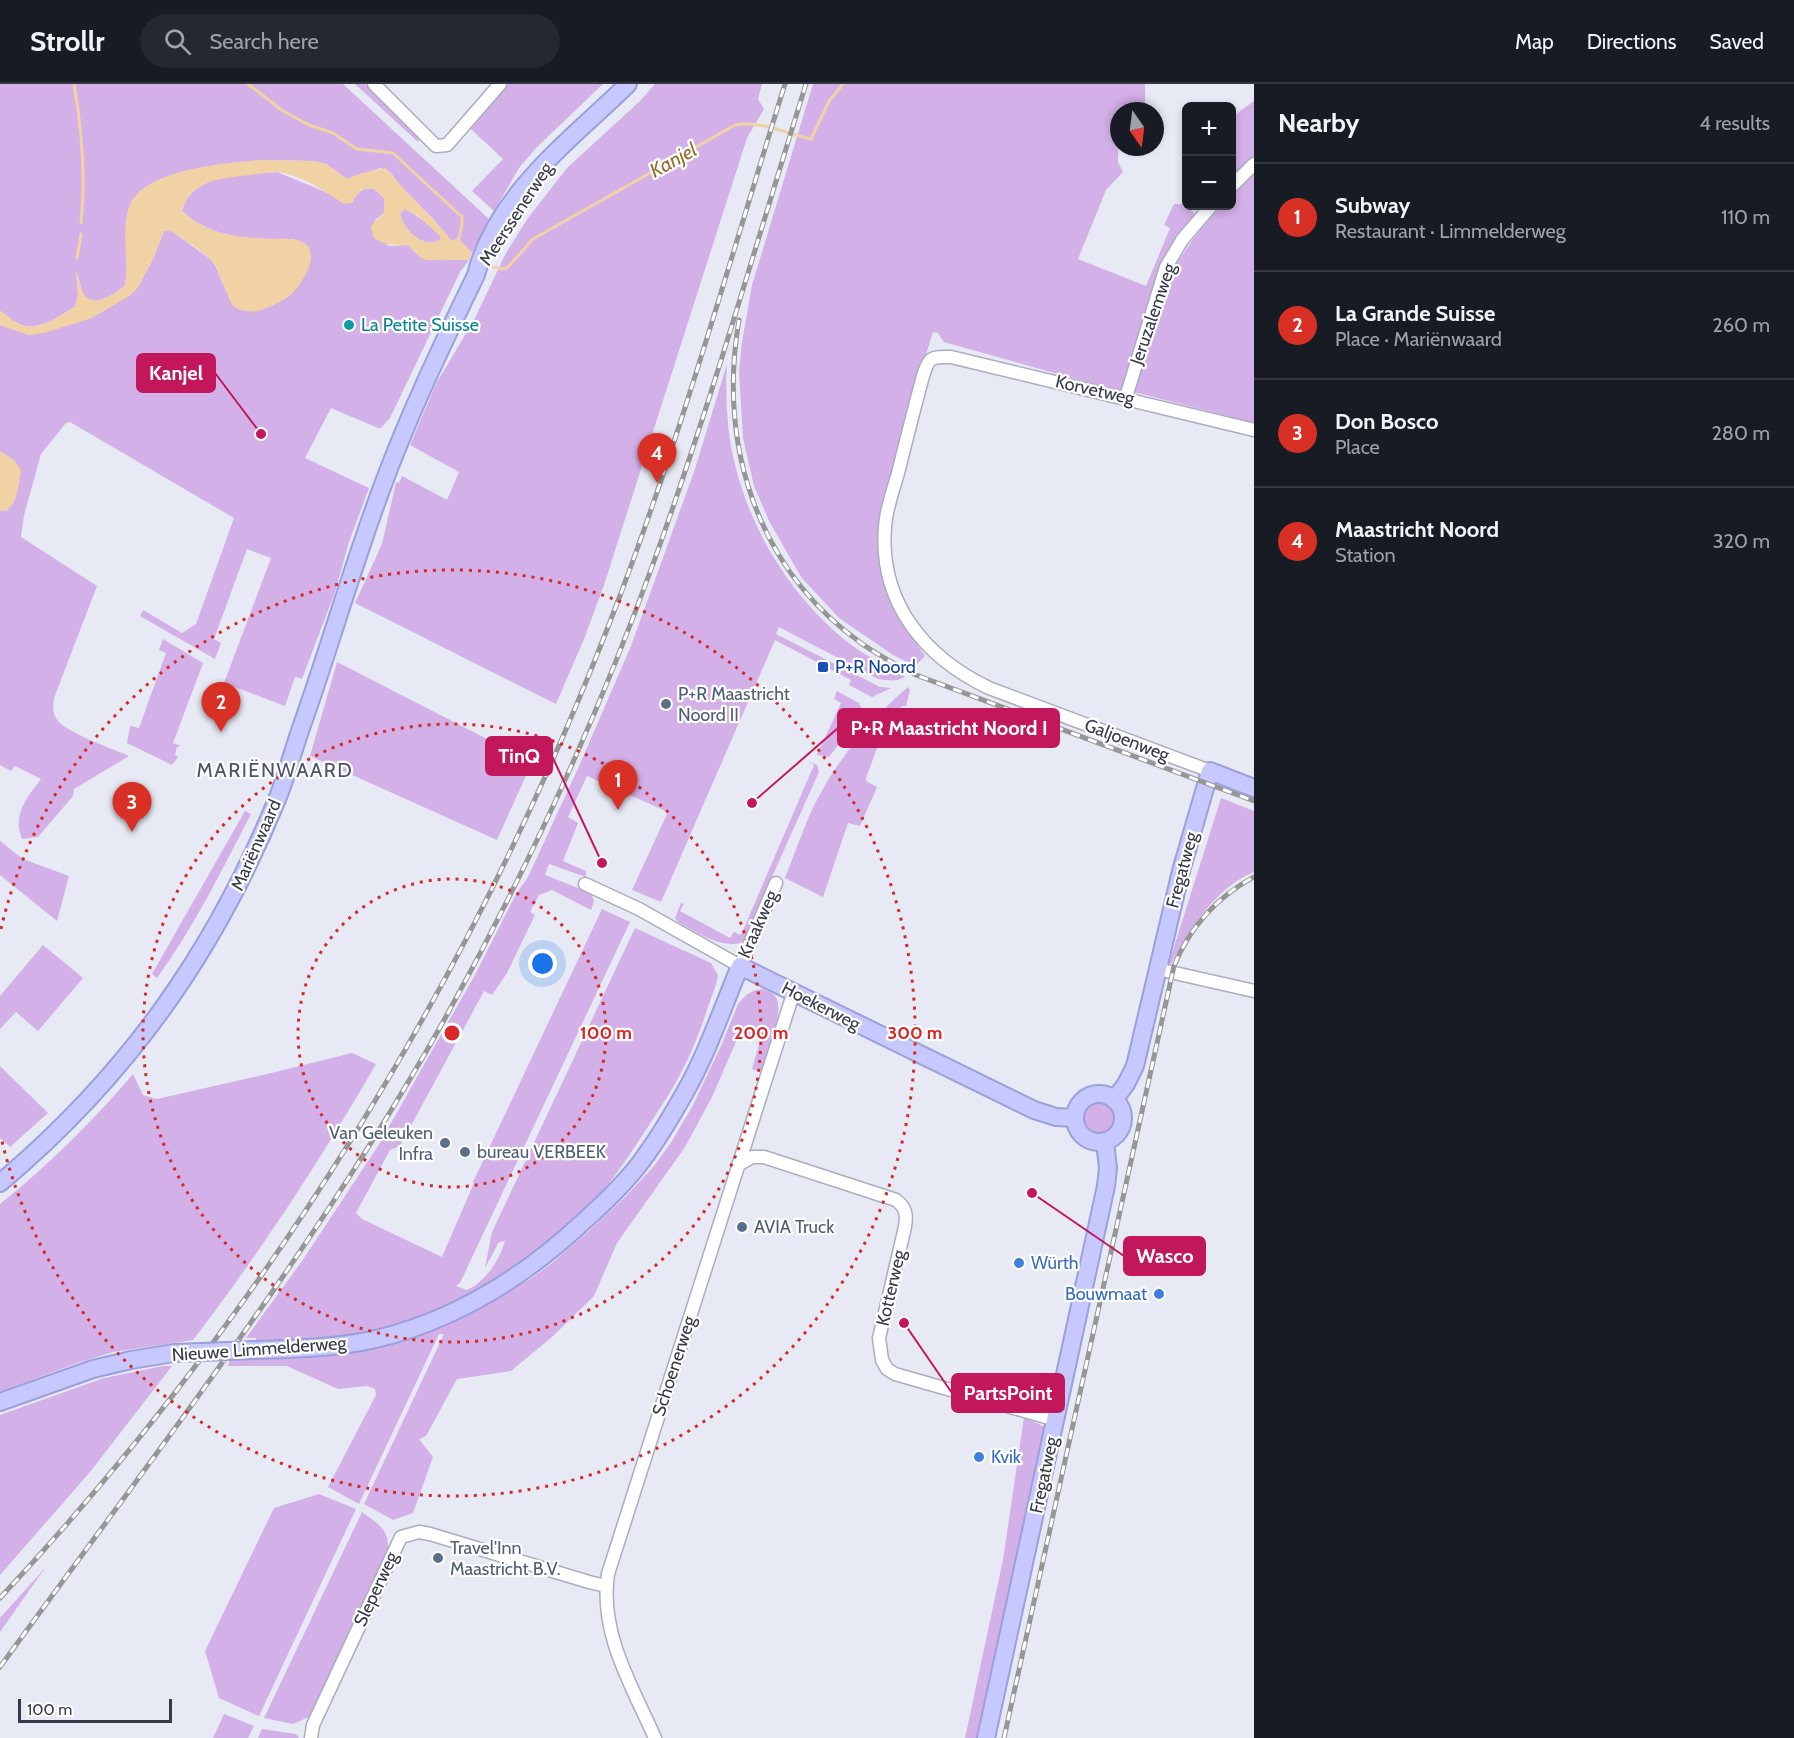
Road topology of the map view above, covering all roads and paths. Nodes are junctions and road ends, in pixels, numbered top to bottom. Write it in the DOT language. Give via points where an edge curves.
graph roads {
  1 [pos="374,84"];
  2 [pos="628,84"];
  3 [pos="492,87"];
  4 [pos="1254,164"];
  5 [pos="1236,182"];
  6 [pos="1208,210"];
  7 [pos="935,357"];
  8 [pos="1126,398"];
  9 [pos="1254,430"];
  10 [pos="399,441"];
  11 [pos="1210,771"];
  12 [pos="1254,788"];
  13 [pos="776,883"];
  14 [pos="585,884"];
  15 [pos="740,966"];
  16 [pos="1157,969"];
  17 [pos="794,992"];
  18 [pos="1254,992"];
  19 [pos="1114,1100"];
  20 [pos="1074,1118"];
  21 [pos="1105,1142"];
  22 [pos="740,1159"];
  23 [pos="0,1183"];
  24 [pos="0,1402"];
  25 [pos="1056,1420"];
  26 [pos="606,1586"];
  27 [pos="311,1738"];
  28 [pos="655,1738"];
  29 [pos="986,1738"];
  1 -- 3 [label="street" via="441,147 447,145"];
  2 -- 10 [label="street, Meerssenerweg" via="524,186 500,222"];
  4 -- 5 [label="street"];
  6 -- 8 [label="street, Jeruzalemweg" via="1166,267"];
  7 -- 8 [label="street, Korvetweg" via="951,357"];
  7 -- 11 [label="street, Galjoenweg" via="927,363 923,376 885,526 891,582 911,626 935,654 974,681"];
  8 -- 9 [label="street, Korvetweg"];
  10 -- 23 [label="street, Mariënwaard" via="278,795 231,902 199,956 130,1053 52,1138"];
  11 -- 12 [label="street, Galjoenweg"];
  11 -- 16 [label="street, Fregatweg"];
  13 -- 15 [label="street, Kraakweg"];
  14 -- 15 [label="street, Hoekerweg" via="639,909"];
  15 -- 17 [label="street, Hoekerweg"];
  15 -- 24 [label="street, Nieuwe Limmelderweg, bridge" via="684,1093 624,1183 550,1251 484,1296 411,1329 375,1339 335,1346 174,1353 131,1360 93,1369"];
  16 -- 18 [label="street"];
  16 -- 19 [label="street, Fregatweg" via="1135,1066"];
  17 -- 20 [label="street, Hoekerweg" via="1034,1110"];
  17 -- 22 [label="street, Schoenerweg"];
  19 -- 20 [label="street" via="1091,1095 1079,1104"];
  19 -- 21 [label="street" via="1120,1108 1122,1124 1118,1133"];
  20 -- 21 [label="street" via="1083,1137"];
  21 -- 25 [label="street, Fregatweg" via="1108,1176"];
  22 -- 25 [label="street, Kotterweg" via="764,1156 896,1200 904,1207 905,1227 879,1338 887,1369"];
  22 -- 26 [label="street, Schoenerweg"];
  25 -- 29 [label="street, Fregatweg"];
  26 -- 27 [label="street, Sleperweg" via="430,1534 419,1532 402,1538 313,1725"];
  26 -- 28 [label="street, Schoenerweg" via="606,1614 612,1641"];
}
